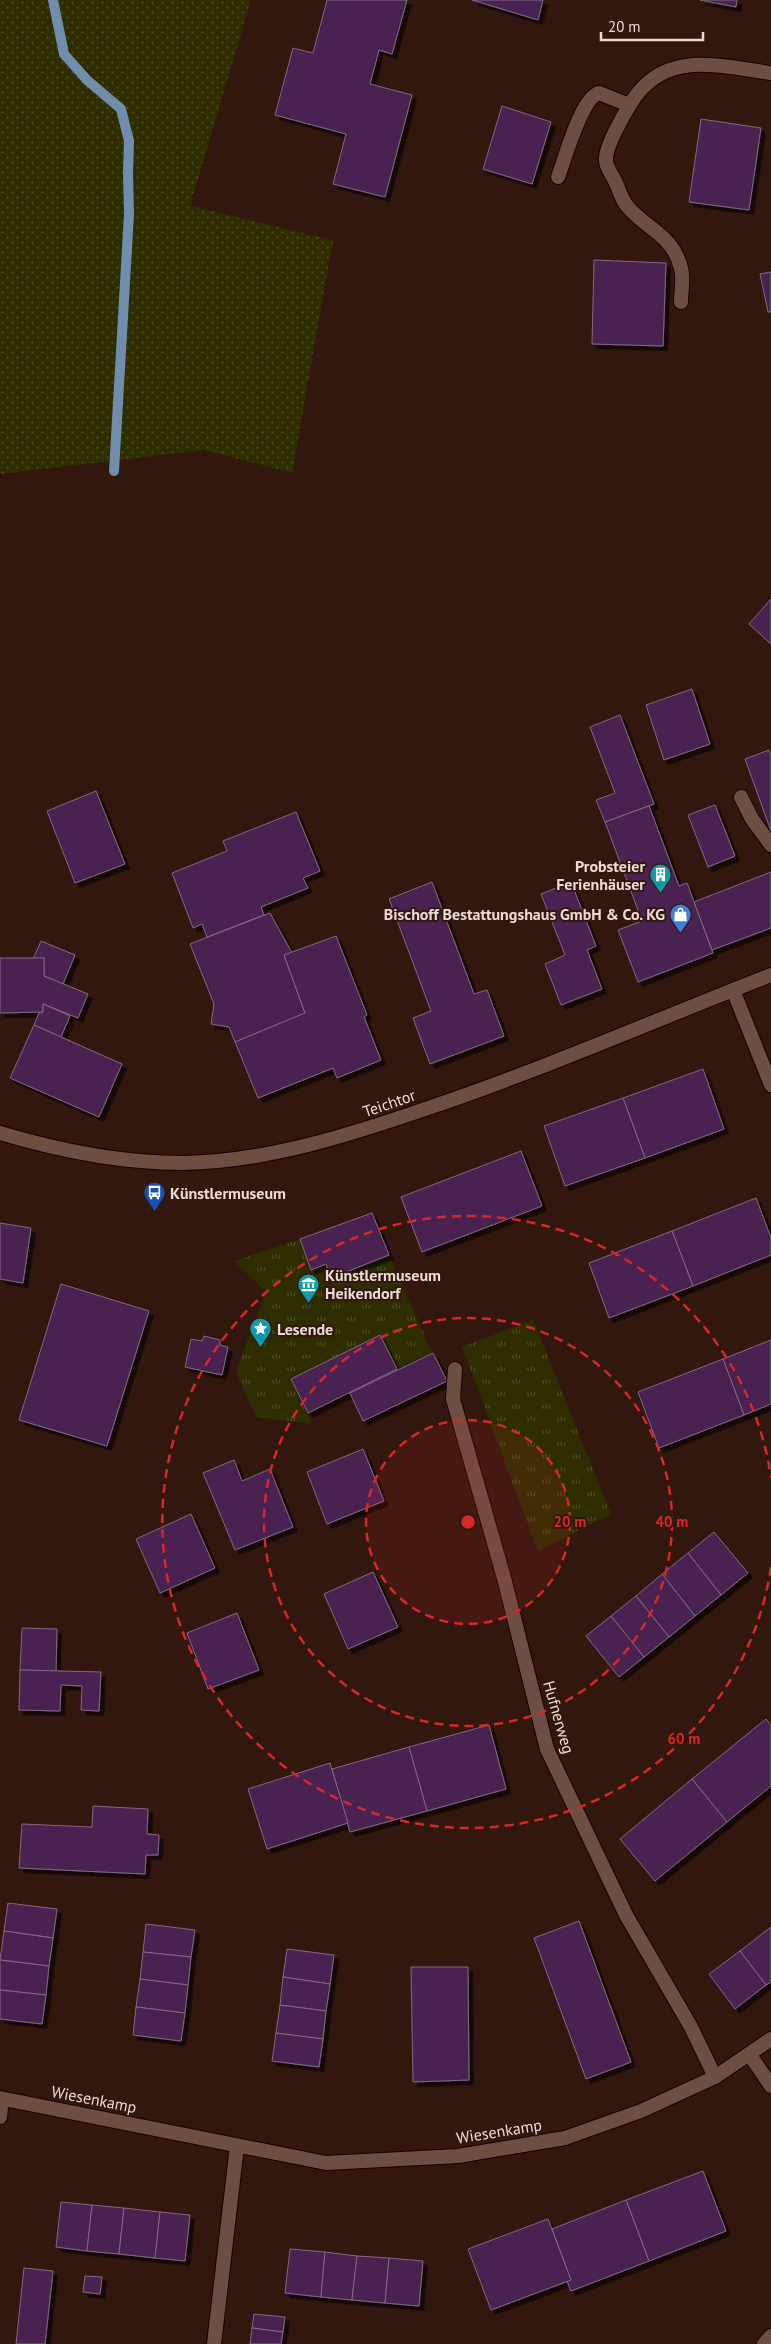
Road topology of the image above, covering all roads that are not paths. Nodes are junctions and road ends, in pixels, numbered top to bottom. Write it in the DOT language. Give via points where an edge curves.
graph roads {
  1 [pos="771,74"];
  2 [pos="629,105"];
  3 [pos="558,177"];
  4 [pos="681,302"];
  5 [pos="741,797"];
  6 [pos="771,845"];
  7 [pos="771,975"];
  8 [pos="733,990"];
  9 [pos="771,1085"];
  10 [pos="0,1132"];
  11 [pos="454,1369"];
  12 [pos="771,2039"];
  13 [pos="750,2054"];
  14 [pos="715,2077"];
  15 [pos="771,2086"];
  16 [pos="1,2098"];
  17 [pos="0,2117"];
  18 [pos="237,2146"];
  19 [pos="771,2336"];
  20 [pos="214,2344"];
  21 [pos="764,2344"];
  1 -- 2 [label="street" via="712,65 680,67 650,79"];
  2 -- 3 [label="street" via="600,93 592,97 582,112"];
  2 -- 4 [label="street" via="612,140 607,163 628,207 662,235 675,253 681,268"];
  5 -- 6 [label="street"];
  7 -- 8 [label="street, Teichtor"];
  8 -- 9 [label="street"];
  8 -- 10 [label="street, Teichtor" via="483,1089 364,1131 263,1154 221,1161 152,1162 64,1150"];
  11 -- 14 [label="street, Hufnerweg" via="453,1399 504,1578 547,1749 626,1915 691,2027"];
  12 -- 13 [label="street, Wiesenkamp"];
  13 -- 14 [label="street, Wiesenkamp"];
  13 -- 15 [label="street"];
  14 -- 18 [label="street, Wiesenkamp" via="641,2111 565,2138 458,2156 326,2163"];
  16 -- 17 [label="street, Wiesenkamp"];
  16 -- 18 [label="street, Wiesenkamp"];
  18 -- 20 [label="street"];
  19 -- 21 [label="street"];
}
